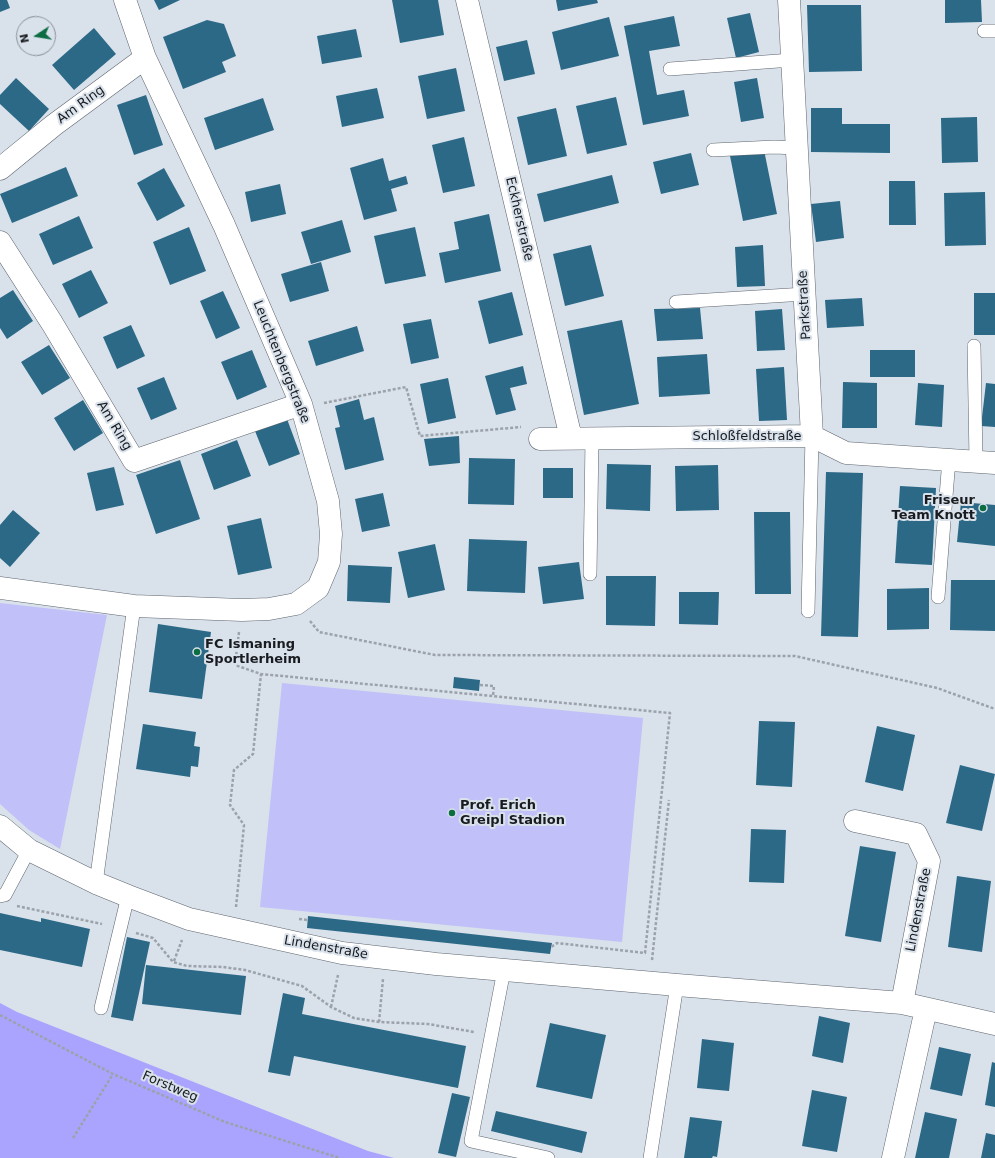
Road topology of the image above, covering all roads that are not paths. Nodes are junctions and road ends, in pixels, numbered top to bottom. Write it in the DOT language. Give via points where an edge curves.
graph roads {
  1 [pos="125,0"];
  2 [pos="467,0"];
  3 [pos="789,0"];
  4 [pos="145,58"];
  5 [pos="792,60"];
  6 [pos="670,69"];
  7 [pos="797,148"];
  8 [pos="713,150"];
  9 [pos="0,169"];
  10 [pos="0,242"];
  11 [pos="804,294"];
  12 [pos="676,302"];
  13 [pos="974,346"];
  14 [pos="301,404"];
  15 [pos="812,436"];
  16 [pos="582,438"];
  17 [pos="540,439"];
  18 [pos="949,459"];
  19 [pos="985,462"];
  20 [pos="590,574"];
  21 [pos="0,588"];
  22 [pos="938,597"];
  23 [pos="134,606"];
  24 [pos="808,611"];
  25 [pos="855,821"];
  26 [pos="0,826"];
  27 [pos="30,850"];
  28 [pos="96,883"];
  29 [pos="2,895"];
  30 [pos="128,896"];
  31 [pos="504,970"];
  32 [pos="677,985"];
  33 [pos="902,1003"];
  34 [pos="101,1008"];
  35 [pos="926,1009"];
  36 [pos="995,1024"];
  37 [pos="548,1158"];
  38 [pos="650,1158"];
  39 [pos="894,1158"];
  1 -- 4 [label="street, Leuchtenbergstraße"];
  2 -- 16 [label="street, Eckherstraße"];
  3 -- 5 [label="street, Parkstraße"];
  4 -- 9 [label="street, Am Ring" via="54,125"];
  4 -- 14 [label="street, Leuchtenbergstraße" via="224,224"];
  5 -- 6 [label="lane"];
  5 -- 7 [label="street, Parkstraße"];
  7 -- 8 [label="lane"];
  7 -- 11 [label="street, Parkstraße"];
  10 -- 14 [label="street, Am Ring" via="52,323 134,461"];
  11 -- 12 [label="lane"];
  11 -- 15 [label="street, Parkstraße"];
  13 -- 19 [label="lane"];
  14 -- 23 [label="street, Leuchtenbergstraße" via="328,501 331,534 329,562 318,588 296,604 269,609"];
  15 -- 16 [label="street, Schloßfeldstraße"];
  15 -- 18 [label="street, Schloßfeldstraße" via="846,452"];
  15 -- 24 [label="lane, Parkstraße"];
  16 -- 17 [label="street, Schloßfeldstraße"];
  16 -- 20 [label="lane"];
  18 -- 19 [label="street, Schloßfeldstraße"];
  18 -- 22 [label="lane"];
  21 -- 23 [label="street, Leuchtenbergstraße"];
  23 -- 28 [label="lane"];
  25 -- 33 [label="street, Lindenstraße" via="916,834 929,862"];
  26 -- 27 [label="street, Lindenstraße"];
  27 -- 28 [label="street, Lindenstraße"];
  27 -- 29 [label="lane"];
  28 -- 30 [label="street, Lindenstraße"];
  30 -- 31 [label="street, Lindenstraße" via="189,919 342,953"];
  30 -- 34 [label="lane"];
  31 -- 32 [label="street, Lindenstraße"];
  31 -- 37 [label="lane" via="471,1141"];
  32 -- 33 [label="street, Lindenstraße"];
  32 -- 38 [label="lane"];
  33 -- 35 [label="street, Lindenstraße"];
  35 -- 36 [label="street, Lindenstraße"];
  35 -- 39 [label="street"];
}
